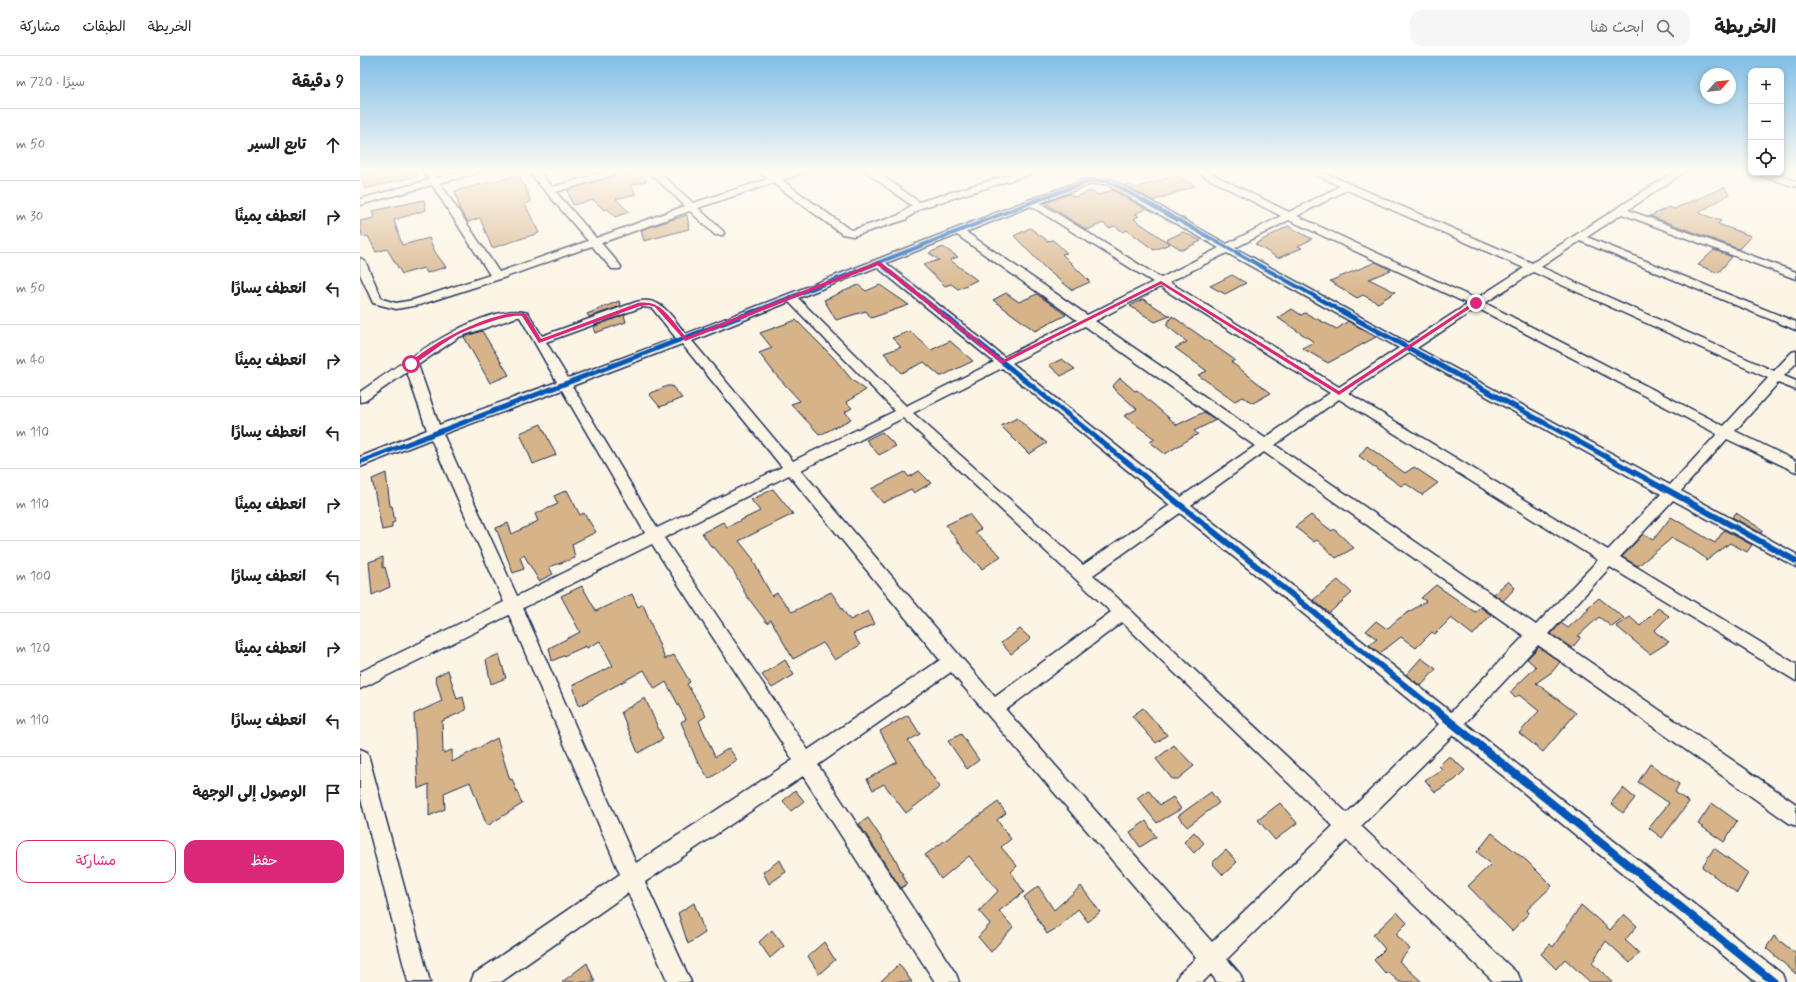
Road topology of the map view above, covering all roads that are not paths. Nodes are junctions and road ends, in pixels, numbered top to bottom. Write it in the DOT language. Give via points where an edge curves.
graph roads {
  1 [pos="457,214"];
  2 [pos="570,214"];
  3 [pos="671,214"];
  4 [pos="699,214"];
  5 [pos="821,214"];
  6 [pos="906,214"];
  7 [pos="1002,214"];
  8 [pos="1052,214"];
  9 [pos="1167,214"];
  10 [pos="1285,214"];
  11 [pos="1296,214"];
  12 [pos="1412,214"];
  13 [pos="1613,214"];
  14 [pos="1631,214"];
  15 [pos="1291,217"];
  16 [pos="959,232"];
  17 [pos="719,233"];
  18 [pos="1578,237"];
  19 [pos="594,242"];
  20 [pos="1228,249"];
  21 [pos="360,261"];
  22 [pos="879,263"];
  23 [pos="1532,266"];
  24 [pos="616,267"];
  25 [pos="496,276"];
  26 [pos="1796,276"];
  27 [pos="1161,282"];
  28 [pos="791,298"];
  29 [pos="1476,303"];
  30 [pos="1085,320"];
  31 [pos="1796,326"];
  32 [pos="685,339"];
  33 [pos="539,341"];
  34 [pos="1410,348"];
  35 [pos="1796,355"];
  36 [pos="1002,362"];
  37 [pos="411,364"];
  38 [pos="1775,377"];
  39 [pos="564,384"];
  40 [pos="1796,386"];
  41 [pos="1339,393"];
  42 [pos="360,398"];
  43 [pos="904,412"];
  44 [pos="435,432"];
  45 [pos="1726,433"];
  46 [pos="1263,445"];
  47 [pos="360,462"];
  48 [pos="1796,467"];
  49 [pos="791,470"];
  50 [pos="1672,492"];
  51 [pos="1181,505"];
  52 [pos="654,535"];
  53 [pos="1608,557"];
  54 [pos="1796,561"];
  55 [pos="1082,574"];
  56 [pos="513,605"];
  57 [pos="1124,612"];
  58 [pos="1536,634"];
  59 [pos="952,661"];
  60 [pos="1796,674"];
  61 [pos="360,682"];
  62 [pos="993,709"];
  63 [pos="1452,723"];
  64 [pos="360,758"];
  65 [pos="806,763"];
  66 [pos="1796,816"];
  67 [pos="1346,825"];
  68 [pos="632,878"];
  69 [pos="1211,957"];
  70 [pos="419,982"];
  71 [pos="482,982"];
  72 [pos="680,982"];
  73 [pos="948,982"];
  74 [pos="1186,982"];
  75 [pos="1232,982"];
  76 [pos="1510,982"];
  77 [pos="1774,982"];
  1 -- 25 [label="street"];
  2 -- 19 [label="street"];
  3 -- 19 [label="street"];
  4 -- 17 [label="street"];
  5 -- 6 [label="street" via="846,232 852,233"];
  7 -- 16 [label="street"];
  8 -- 27 [label="street"];
  9 -- 20 [label="street"];
  10 -- 15 [label="street"];
  11 -- 15 [label="street"];
  12 -- 23 [label="street"];
  13 -- 18 [label="street"];
  14 -- 26 [label="street"];
  15 -- 20 [label="street"];
  15 -- 29 [label="street"];
  16 -- 22 [label="street"];
  16 -- 30 [label="street"];
  18 -- 23 [label="street"];
  18 -- 31 [label="street"];
  19 -- 24 [label="street"];
  19 -- 25 [label="street"];
  20 -- 27 [label="street"];
  20 -- 34 [label="street"];
  21 -- 25 [label="street" via="378,301 396,306 414,303"];
  22 -- 28 [label="street"];
  22 -- 36 [label="street"];
  23 -- 29 [label="street"];
  23 -- 38 [label="street"];
  27 -- 30 [label="street"];
  27 -- 41 [label="street"];
  28 -- 32 [label="street"];
  28 -- 43 [label="street"];
  29 -- 34 [label="street"];
  29 -- 45 [label="street"];
  30 -- 36 [label="street"];
  30 -- 46 [label="street"];
  32 -- 33 [label="street" via="656,306 650,303 640,304"];
  32 -- 39 [label="street"];
  32 -- 49 [label="street"];
  33 -- 37 [label="street" via="524,315 517,313 455,334"];
  33 -- 39 [label="street"];
  34 -- 41 [label="street"];
  34 -- 50 [label="street"];
  35 -- 38 [label="street"];
  36 -- 43 [label="street"];
  36 -- 51 [label="street"];
  37 -- 42 [label="street"];
  37 -- 44 [label="street"];
  38 -- 40 [label="street"];
  38 -- 45 [label="street"];
  39 -- 44 [label="street"];
  39 -- 52 [label="street"];
  41 -- 46 [label="street"];
  41 -- 53 [label="street"];
  43 -- 49 [label="street"];
  43 -- 55 [label="street"];
  44 -- 47 [label="street"];
  44 -- 56 [label="street"];
  45 -- 48 [label="street"];
  45 -- 50 [label="street"];
  46 -- 51 [label="street"];
  46 -- 58 [label="street"];
  49 -- 52 [label="street"];
  49 -- 59 [label="street"];
  50 -- 53 [label="street"];
  50 -- 54 [label="street"];
  51 -- 55 [label="street"];
  51 -- 63 [label="street"];
  52 -- 56 [label="street"];
  52 -- 65 [label="street"];
  53 -- 58 [label="street"];
  53 -- 60 [label="street"];
  55 -- 57 [label="street"];
  56 -- 61 [label="street"];
  56 -- 68 [label="street"];
  57 -- 62 [label="street"];
  57 -- 67 [label="street"];
  58 -- 63 [label="street"];
  58 -- 66 [label="street"];
  59 -- 62 [label="street"];
  59 -- 65 [label="street"];
  62 -- 69 [label="street"];
  63 -- 67 [label="street"];
  63 -- 77 [label="street"];
  64 -- 70 [label="street"];
  65 -- 68 [label="street"];
  65 -- 73 [label="street"];
  67 -- 69 [label="street"];
  67 -- 76 [label="street"];
  68 -- 71 [label="street"];
  68 -- 72 [label="street"];
  69 -- 74 [label="street"];
  69 -- 75 [label="street"];
}
